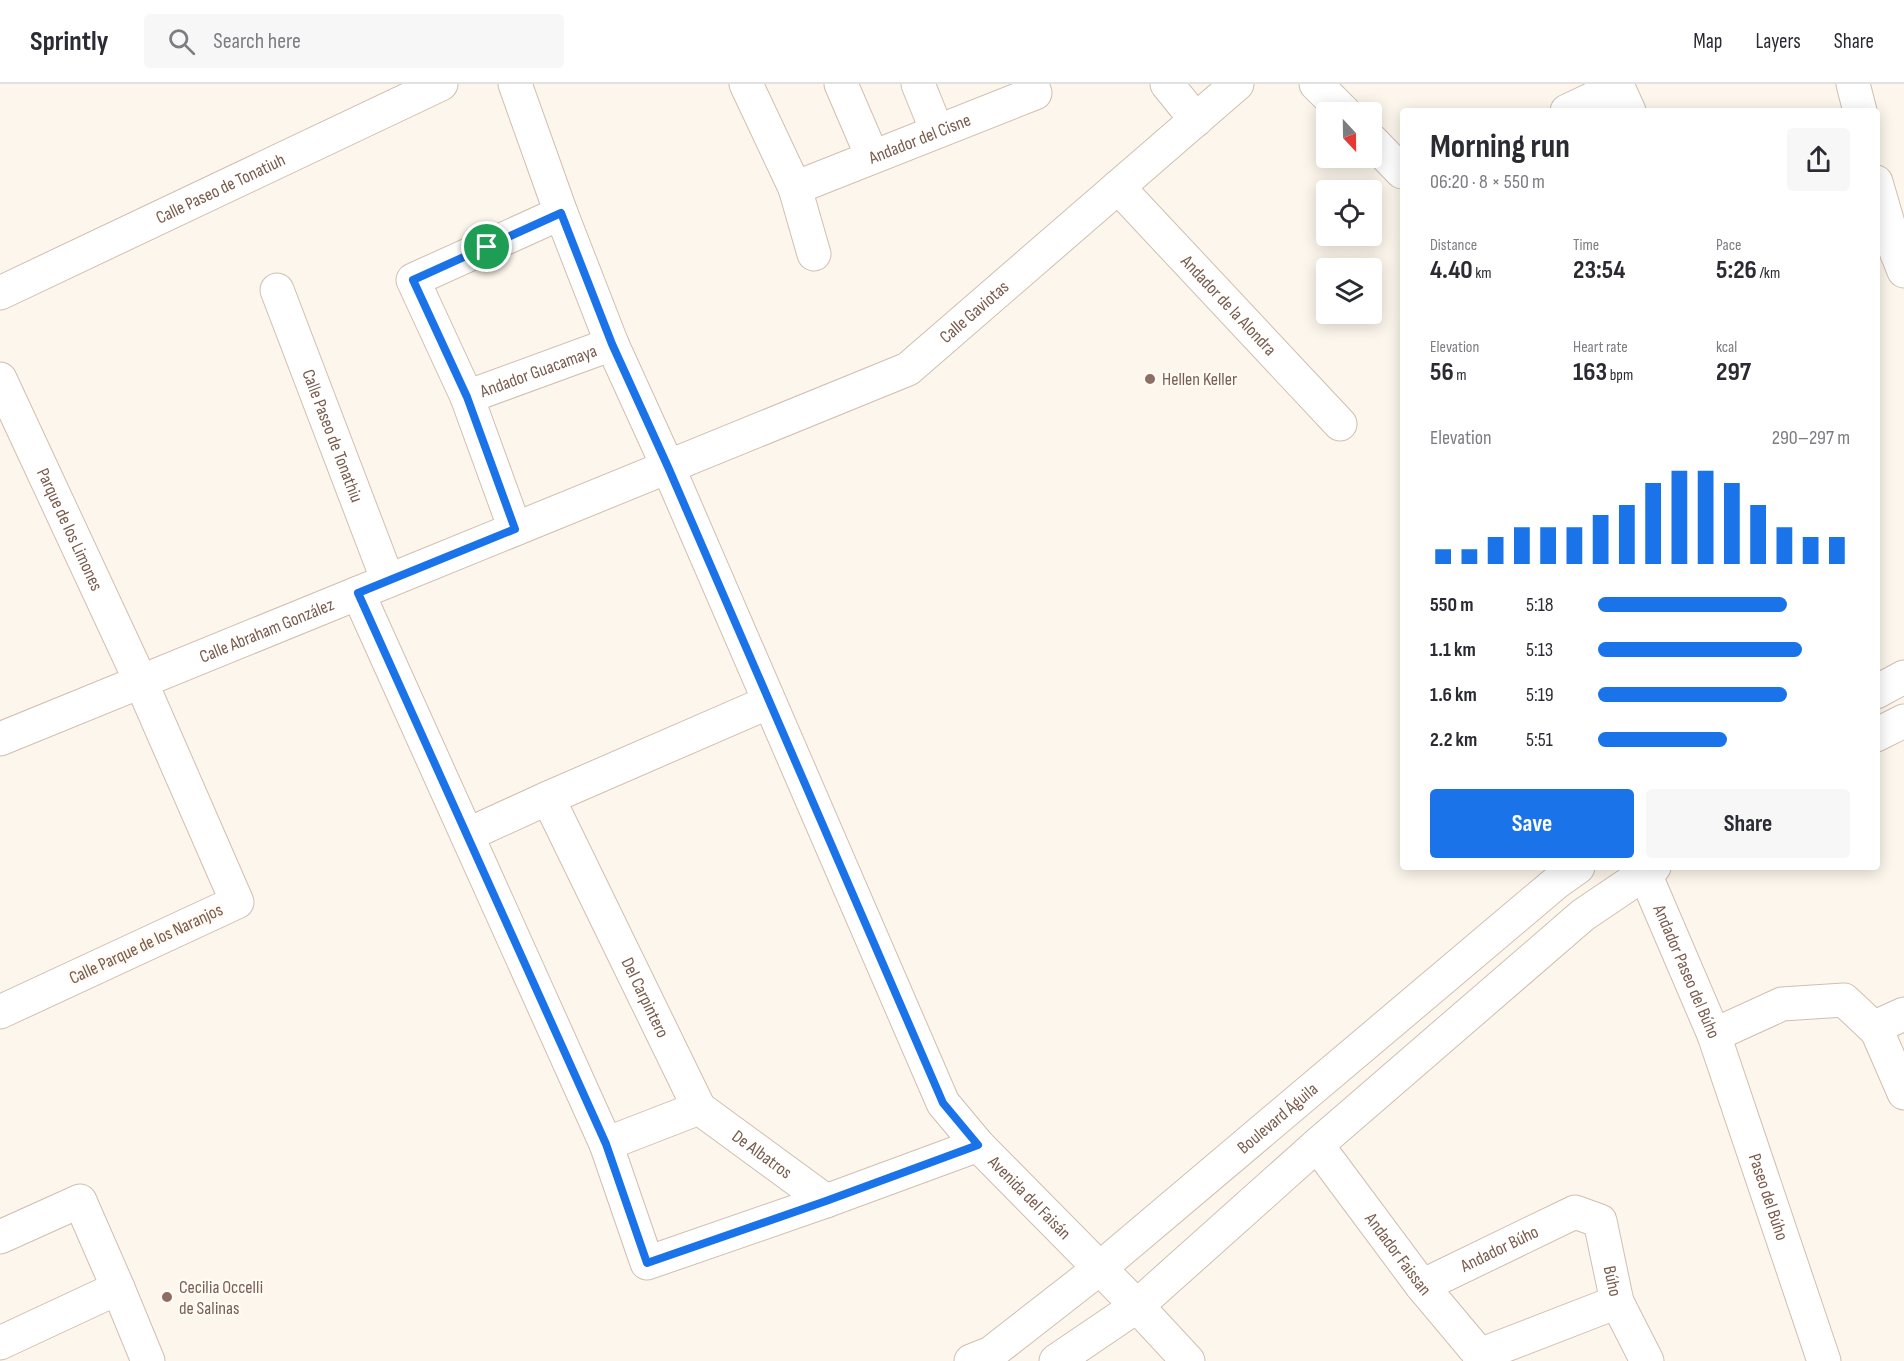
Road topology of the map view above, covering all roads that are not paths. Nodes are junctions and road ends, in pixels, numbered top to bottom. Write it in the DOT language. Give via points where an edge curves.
graph roads {
  1 [pos="441,84"];
  2 [pos="515,84"];
  3 [pos="746,84"];
  4 [pos="841,84"];
  5 [pos="918,84"];
  6 [pos="1032,84"];
  7 [pos="1167,84"];
  8 [pos="1237,84"];
  9 [pos="1316,84"];
  10 [pos="1853,84"];
  11 [pos="1623,99"];
  12 [pos="1334,102"];
  13 [pos="1581,108"];
  14 [pos="1859,108"];
  15 [pos="1196,120"];
  16 [pos="937,131"];
  17 [pos="1382,151"];
  18 [pos="872,156"];
  19 [pos="1400,170"];
  20 [pos="1119,187"];
  21 [pos="795,188"];
  22 [pos="1880,196"];
  23 [pos="561,213"];
  24 [pos="814,254"];
  25 [pos="1904,271"];
  26 [pos="277,290"];
  27 [pos="0,293"];
  28 [pos="612,344"];
  29 [pos="0,379"];
  30 [pos="467,397"];
  31 [pos="1340,424"];
  32 [pos="668,467"];
  33 [pos="515,529"];
  34 [pos="388,581"];
  35 [pos="358,593"];
  36 [pos="1904,677"];
  37 [pos="141,682"];
  38 [pos="1880,690"];
  39 [pos="769,702"];
  40 [pos="1904,721"];
  41 [pos="1880,733"];
  42 [pos="0,739"];
  43 [pos="548,798"];
  44 [pos="467,835"];
  45 [pos="1574,870"];
  46 [pos="1650,870"];
  47 [pos="0,1012"];
  48 [pos="1890,1022"];
  49 [pos="1714,1035"];
  50 [pos="1904,1093"];
  51 [pos="699,1108"];
  52 [pos="606,1144"];
  53 [pos="978,1145"];
  54 [pos="1317,1145"];
  55 [pos="826,1201"];
  56 [pos="1575,1212"];
  57 [pos="0,1238"];
  58 [pos="1100,1268"];
  59 [pos="1422,1286"];
  60 [pos="118,1288"];
  61 [pos="1617,1302"];
  62 [pos="1137,1306"];
  63 [pos="0,1343"];
  64 [pos="1483,1358"];
  65 [pos="148,1361"];
  66 [pos="971,1361"];
  67 [pos="1056,1361"];
  68 [pos="1188,1361"];
  69 [pos="1647,1361"];
  70 [pos="1824,1361"];
  1 -- 27 [label="street, Calle Paseo de Tonatiuh"];
  2 -- 23 [label="street, Avenida del Faisán"];
  3 -- 21 [label="street"];
  4 -- 18 [label="street"];
  5 -- 16 [label="street"];
  6 -- 16 [label="street, Andador del Cisne" via="1035,93"];
  7 -- 15 [label="street"];
  8 -- 15 [label="street, Calle Gaviotas"];
  9 -- 12 [label="street"];
  10 -- 14 [label="street"];
  11 -- 13 [label="street"];
  15 -- 20 [label="street, Calle Gaviotas"];
  16 -- 18 [label="street, Andador del Cisne"];
  17 -- 19 [label="street"];
  18 -- 21 [label="street, Andador del Cisne"];
  20 -- 31 [label="street, Andador de la Alondra"];
  20 -- 32 [label="street, Calle Gaviotas" via="908,369"];
  21 -- 24 [label="street"];
  22 -- 25 [label="street"];
  23 -- 28 [label="street, Avenida del Faisán"];
  23 -- 30 [label="street, Andador Guacamaya" via="413,280"];
  26 -- 34 [label="street, Calle Paseo de Tonathiu"];
  28 -- 30 [label="street, Andador Guacamaya"];
  28 -- 32 [label="street, Avenida del Faisán"];
  29 -- 37 [label="street, Parque de los Limones"];
  30 -- 33 [label="street, Andador Guacamaya"];
  32 -- 33 [label="street, Calle Abraham González"];
  32 -- 39 [label="street, Avenida del Faisán"];
  33 -- 34 [label="street, Calle Abraham González"];
  34 -- 35 [label="street, Calle Abraham González"];
  35 -- 37 [label="street, Calle Abraham González"];
  35 -- 44 [label="street"];
  36 -- 38 [label="street"];
  37 -- 42 [label="street, Calle Abraham González"];
  37 -- 47 [label="street, Calle Parque de los Naranjos" via="237,902"];
  39 -- 43 [label="street"];
  39 -- 53 [label="street, Avenida del Faisán" via="943,1103"];
  40 -- 41 [label="street"];
  43 -- 44 [label="street"];
  43 -- 51 [label="street, Del Carpintero"];
  44 -- 52 [label="street"];
  45 -- 58 [label="street, Boulevard Águila"];
  46 -- 49 [label="street, Andador Paseo del Búho"];
  46 -- 54 [label="street" via="1583,915"];
  48 -- 49 [label="street, Andador Paseo del Búho" via="1844,1000 1782,1004"];
  48 -- 50 [label="street, Andador Paseo del Búho"];
  49 -- 70 [label="street, Paseo del Búho"];
  51 -- 52 [label="street"];
  51 -- 55 [label="street, De Albatros"];
  52 -- 55 [label="street" via="647,1263"];
  53 -- 55 [label="street"];
  53 -- 58 [label="street, Avenida del Faisán"];
  54 -- 59 [label="street, Andador Faissan"];
  54 -- 62 [label="street"];
  56 -- 59 [label="street, Andador Búho"];
  56 -- 61 [label="street, Búho" via="1600,1221"];
  57 -- 60 [label="street" via="80,1201"];
  58 -- 62 [label="street, Avenida del Faisán"];
  58 -- 66 [label="street, Boulevard Águila" via="991,1353"];
  59 -- 64 [label="street, Andador Faissan"];
  60 -- 63 [label="street"];
  60 -- 65 [label="street"];
  61 -- 64 [label="street"];
  61 -- 69 [label="street, Búho"];
  62 -- 67 [label="street"];
  62 -- 68 [label="street, Avenida del Faisán"];
}
